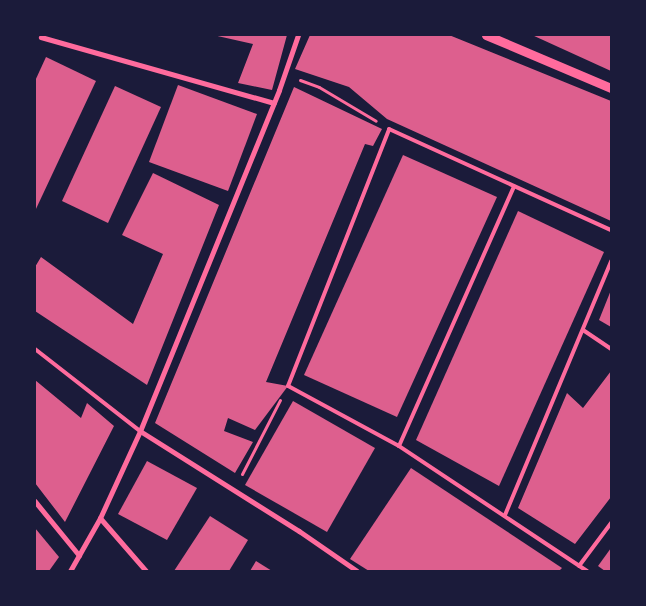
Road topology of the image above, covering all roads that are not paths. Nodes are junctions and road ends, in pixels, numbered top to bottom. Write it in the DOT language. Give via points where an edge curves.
graph roads {
  1 [pos="298,35"];
  2 [pos="486,35"];
  3 [pos="42,37"];
  4 [pos="611,88"];
  5 [pos="274,104"];
  6 [pos="514,186"];
  7 [pos="611,230"];
  8 [pos="611,261"];
  9 [pos="583,330"];
  10 [pos="35,349"];
  11 [pos="611,349"];
  12 [pos="140,431"];
  13 [pos="399,446"];
  14 [pos="35,502"];
  15 [pos="505,515"];
  16 [pos="100,518"];
  17 [pos="611,523"];
  18 [pos="79,555"];
  19 [pos="579,566"];
  20 [pos="70,571"];
  21 [pos="146,571"];
  22 [pos="356,571"];
  23 [pos="587,571"];
  1 -- 5 [label="street"];
  2 -- 4 [label="street"];
  3 -- 5 [label="street"];
  5 -- 12 [label="street"];
  6 -- 7 [label="lane"];
  6 -- 13 [label="lane"];
  6 -- 13 [label="lane" via="389,129 288,386"];
  8 -- 9 [label="lane"];
  9 -- 11 [label="lane"];
  9 -- 15 [label="lane"];
  10 -- 12 [label="lane"];
  12 -- 16 [label="street"];
  12 -- 22 [label="street" via="299,531"];
  13 -- 15 [label="lane"];
  14 -- 18 [label="street"];
  15 -- 19 [label="lane"];
  16 -- 18 [label="street"];
  16 -- 21 [label="street"];
  17 -- 19 [label="lane"];
  18 -- 20 [label="street"];
  19 -- 23 [label="lane"];
}
